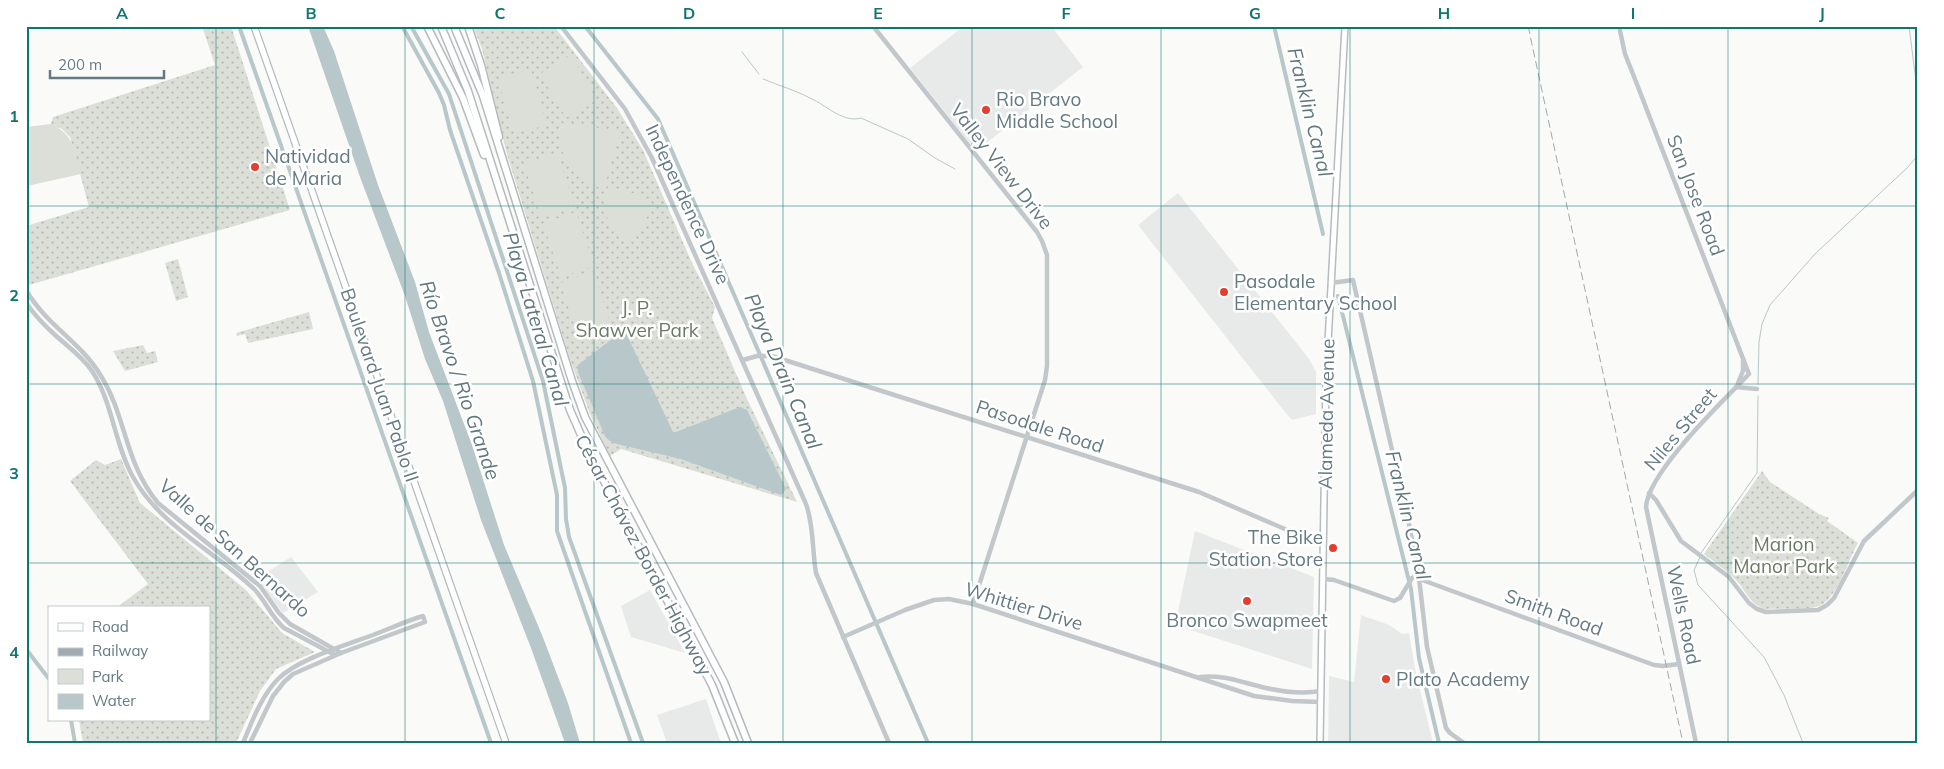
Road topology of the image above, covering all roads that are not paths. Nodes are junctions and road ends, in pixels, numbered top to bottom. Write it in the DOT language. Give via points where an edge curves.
graph roads {
  1 [pos="254,26"];
  2 [pos="427,26"];
  3 [pos="441,26"];
  4 [pos="454,26"];
  5 [pos="468,26"];
  6 [pos="561,26"];
  7 [pos="873,26"];
  8 [pos="1345,26"];
  9 [pos="1619,26"];
  10 [pos="503,160"];
  11 [pos="504,204"];
  12 [pos="1331,283"];
  13 [pos="26,290"];
  14 [pos="27,304"];
  15 [pos="1743,358"];
  16 [pos="743,360"];
  17 [pos="1748,374"];
  18 [pos="1736,387"];
  19 [pos="1757,389"];
  20 [pos="1027,437"];
  21 [pos="1918,490"];
  22 [pos="1649,493"];
  23 [pos="1323,542"];
  24 [pos="1419,578"];
  25 [pos="1323,579"];
  26 [pos="973,604"];
  27 [pos="843,637"];
  28 [pos="335,649"];
  29 [pos="328,652"];
  30 [pos="341,653"];
  31 [pos="335,655"];
  32 [pos="1679,664"];
  33 [pos="1198,677"];
  34 [pos="1321,691"];
  35 [pos="1321,702"];
  36 [pos="243,743"];
  37 [pos="250,743"];
  38 [pos="506,743"];
  39 [pos="735,743"];
  40 [pos="748,743"];
  41 [pos="889,743"];
  42 [pos="1320,743"];
  43 [pos="1464,743"];
  44 [pos="1696,743"];
  1 -- 38 [label="highway, Boulevard Juan Pablo II"];
  2 -- 11 [label="highway" via="463,98"];
  3 -- 11 [label="highway, César Chávez Border Highway" via="468,91"];
  4 -- 10 [label="highway, César Chávez Border Highway" via="475,74"];
  5 -- 10 [label="highway" via="481,65"];
  6 -- 16 [label="street, Independence Drive" via="616,96 643,138"];
  7 -- 20 [label="street, Valley View Drive" via="1042,241 1047,267 1047,366"];
  8 -- 12 [label="main road, Alameda Avenue"];
  9 -- 15 [label="street, San Jose Road" via="1625,54"];
  10 -- 40 [label="highway, César Chávez Border Highway" via="585,417 724,682"];
  11 -- 39 [label="highway, César Chávez Border Highway" via="564,396 579,432 712,685"];
  12 -- 23 [label="main road, Alameda Avenue"];
  12 -- 24 [label="street" via="1353,280 1410,524"];
  13 -- 28 [label="street, Valle de San Bernardo" via="56,328 91,360 101,376 136,469 158,503 260,586 290,624"];
  14 -- 29 [label="street, Valle de San Bernardo" via="47,328 80,357 96,378 128,468 150,503 170,523 255,590 284,628"];
  15 -- 17 [label="street, San Jose Road"];
  15 -- 18 [label="street"];
  16 -- 20 [label="street, Pasodale Road" via="772,356"];
  16 -- 27 [label="street, Independence Drive" via="806,504 816,573"];
  17 -- 18 [label="street, Niles Street"];
  18 -- 19 [label="street"];
  18 -- 22 [label="street, Niles Street" via="1673,455"];
  20 -- 23 [label="street, Pasodale Road" via="1199,492 1315,542"];
  20 -- 26 [label="street, Valley View Drive"];
  21 -- 22 [label="street" via="1864,541 1831,602 1818,610 1782,612 1766,612 1749,603 1729,577 1677,536"];
  22 -- 32 [label="street, Wells Road" via="1646,507"];
  23 -- 25 [label="main road, Alameda Avenue"];
  24 -- 25 [label="street" via="1410,580 1400,598 1391,600"];
  24 -- 32 [label="street, Smith Road" via="1654,665"];
  24 -- 43 [label="street" via="1427,647 1446,728"];
  25 -- 34 [label="main road, Alameda Avenue"];
  26 -- 27 [label="street, Whittier Drive" via="949,599 934,600"];
  26 -- 33 [label="street, Whittier Drive"];
  27 -- 41 [label="street, Independence Drive"];
  28 -- 29 [label="street"];
  28 -- 30 [label="street, Valle de San Bernardo"];
  28 -- 30 [label="street" via="423,616 426,622"];
  29 -- 31 [label="street, Valle de San Bernardo"];
  29 -- 36 [label="street" via="294,667 277,680"];
  30 -- 31 [label="street"];
  31 -- 37 [label="street" via="301,670 284,682 273,696"];
  32 -- 44 [label="street, Wells Road"];
  33 -- 34 [label="street, Whittier Drive" via="1220,676 1278,691"];
  33 -- 35 [label="street, Whittier Drive" via="1254,696"];
  34 -- 35 [label="main road, Alameda Avenue"];
  35 -- 42 [label="main road, Alameda Avenue"];
}
